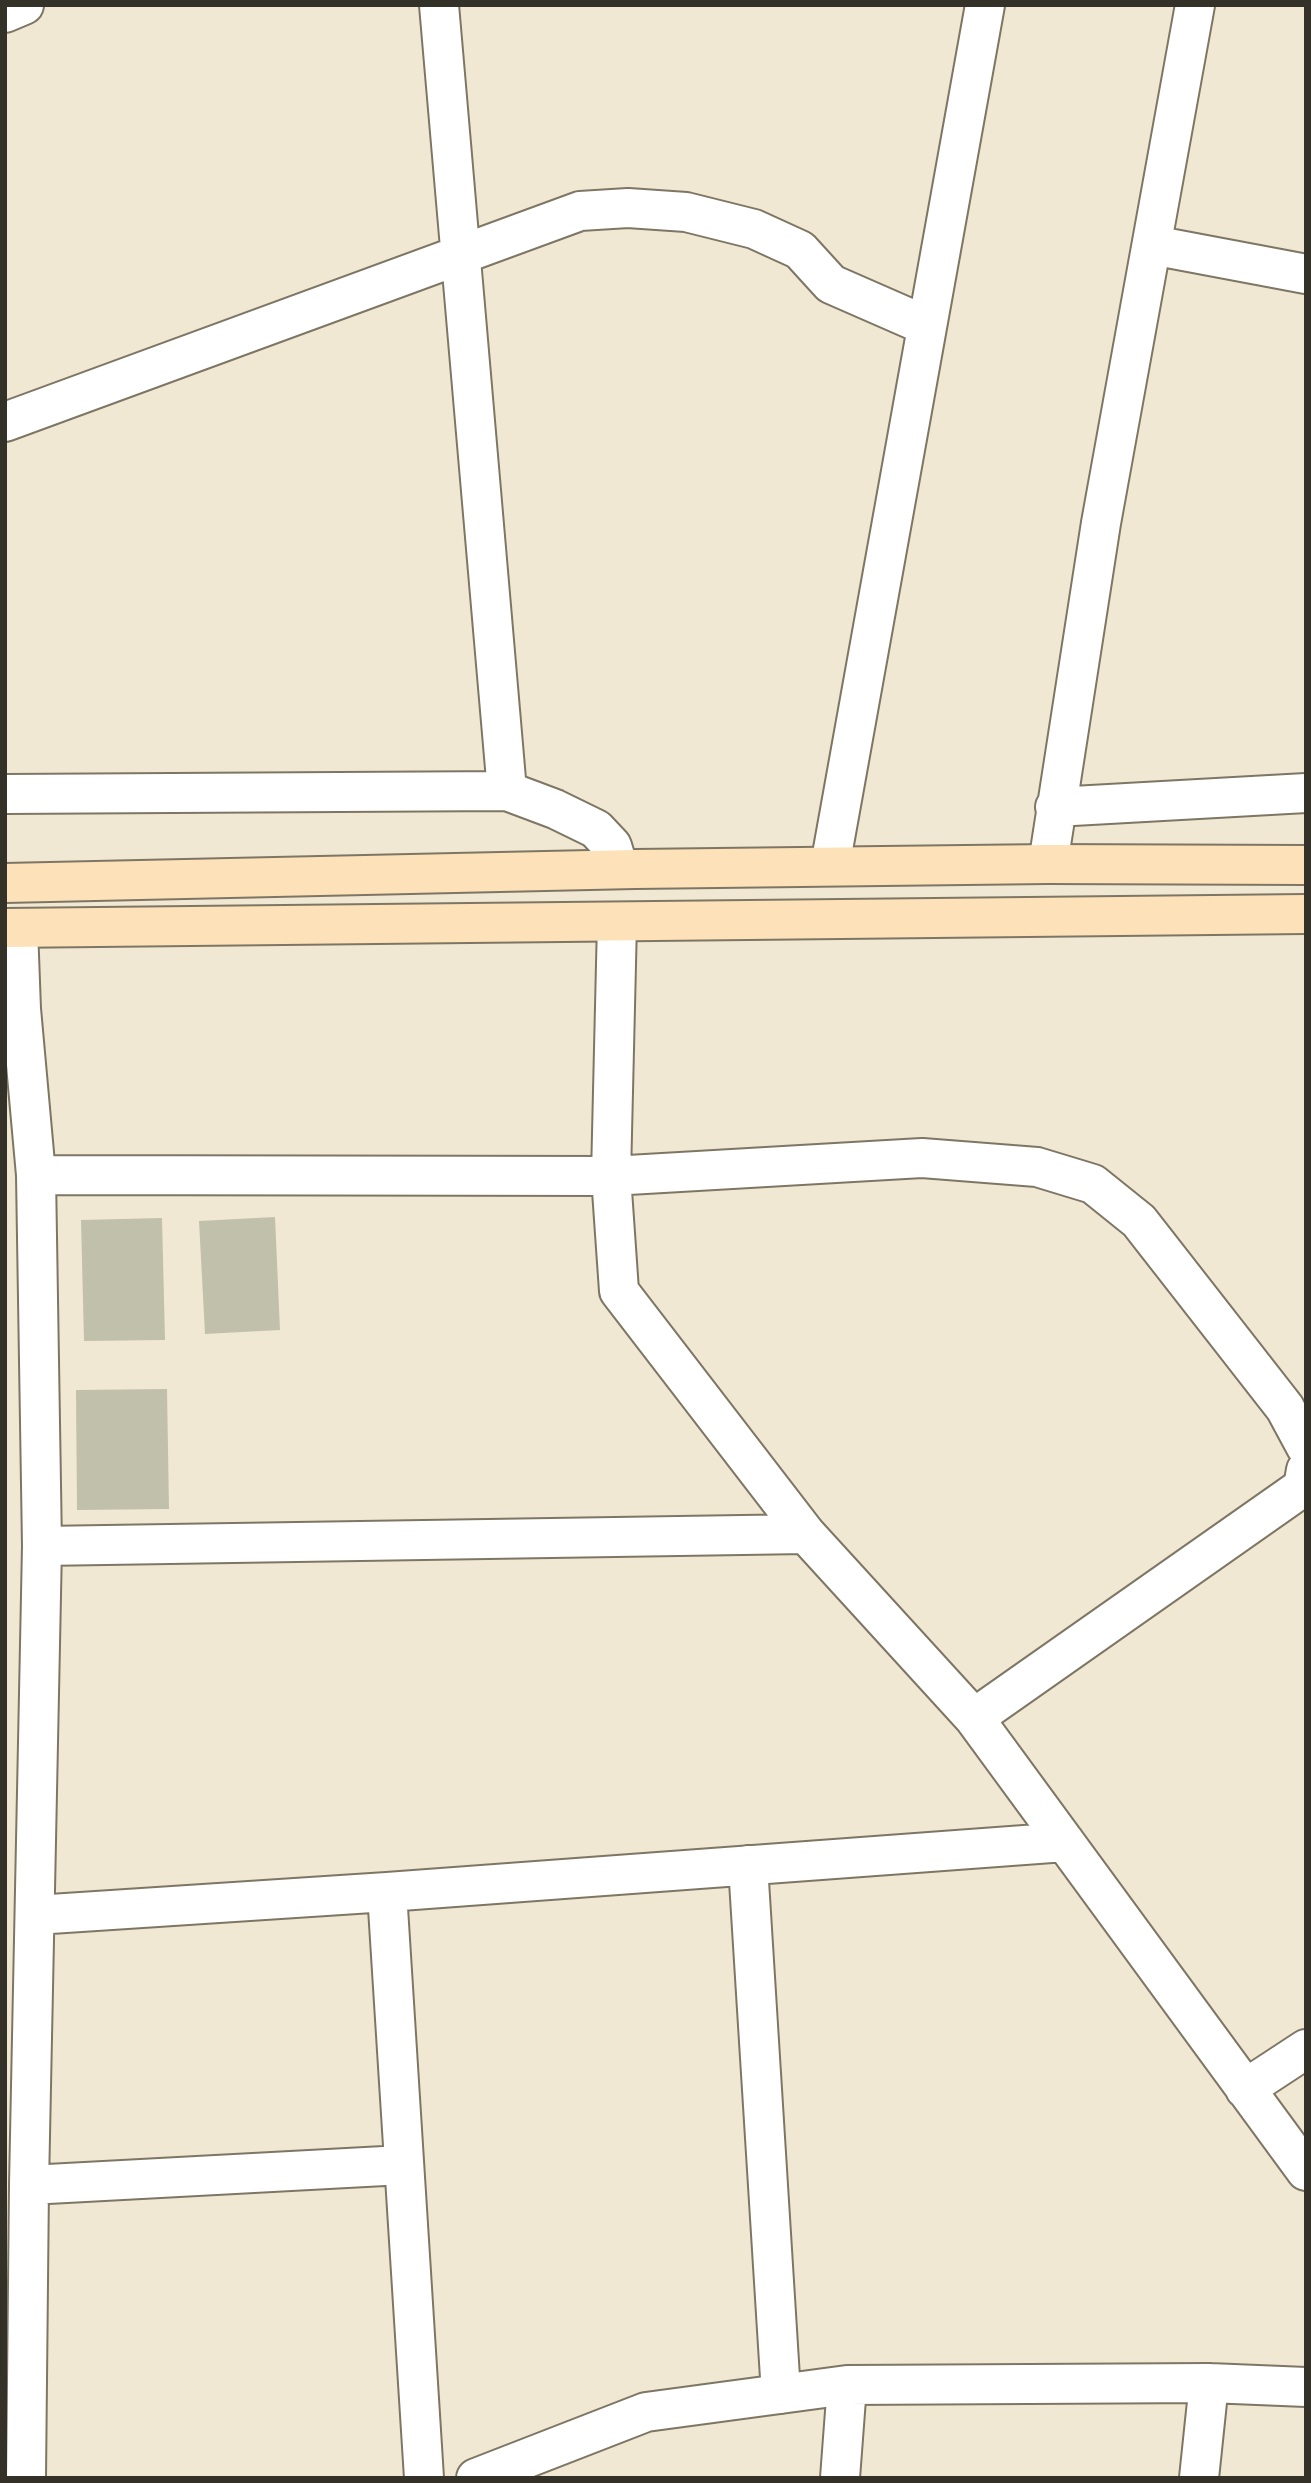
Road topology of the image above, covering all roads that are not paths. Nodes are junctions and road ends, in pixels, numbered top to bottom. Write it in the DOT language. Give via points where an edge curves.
graph roads {
  1 [pos="24,5"];
  2 [pos="439,5"];
  3 [pos="985,5"];
  4 [pos="1195,5"];
  5 [pos="5,13"];
  6 [pos="1152,245"];
  7 [pos="459,253"];
  8 [pos="1306,274"];
  9 [pos="927,326"];
  10 [pos="5,422"];
  11 [pos="507,791"];
  12 [pos="1306,793"];
  13 [pos="5,794"];
  14 [pos="1055,807"];
  15 [pos="1048,864"];
  16 [pos="1306,865"];
  17 [pos="830,866"];
  18 [pos="613,869"];
  19 [pos="5,883"];
  20 [pos="1306,914"];
  21 [pos="614,922"];
  22 [pos="11,928"];
  23 [pos="36,1175"];
  24 [pos="611,1176"];
  25 [pos="1306,1447"];
  26 [pos="1305,1482"];
  27 [pos="806,1534"];
  28 [pos="42,1546"];
  29 [pos="974,1718"];
  30 [pos="1065,1842"];
  31 [pos="748,1865"];
  32 [pos="387,1892"];
  33 [pos="35,1915"];
  34 [pos="1306,2049"];
  35 [pos="1245,2089"];
  36 [pos="403,2165"];
  37 [pos="1306,2171"];
  38 [pos="29,2185"];
  39 [pos="1209,2384"];
  40 [pos="847,2385"];
  41 [pos="1306,2387"];
  42 [pos="781,2394"];
  43 [pos="26,2478"];
  44 [pos="424,2478"];
  45 [pos="476,2478"];
  46 [pos="840,2478"];
  47 [pos="1199,2478"];
  1 -- 5 [label="street"];
  2 -- 7 [label="street"];
  3 -- 9 [label="street"];
  4 -- 6 [label="street"];
  6 -- 8 [label="street"];
  6 -- 14 [label="street"];
  7 -- 9 [label="street" via="580,211 686,212 754,229 800,250 831,284"];
  7 -- 10 [label="street"];
  7 -- 11 [label="street"];
  9 -- 17 [label="street"];
  11 -- 13 [label="street"];
  11 -- 18 [label="street" via="596,829 612,846"];
  12 -- 14 [label="street"];
  14 -- 15 [label="street"];
  15 -- 16 [label="main road"];
  15 -- 17 [label="main road"];
  17 -- 18 [label="main road"];
  18 -- 19 [label="main road"];
  18 -- 21 [label="main road" via="573,887 572,897 579,916"];
  18 -- 21 [label="main road" via="645,874 654,894 646,915"];
  20 -- 21 [label="main road"];
  21 -- 22 [label="main road"];
  21 -- 24 [label="street"];
  22 -- 23 [label="street"];
  23 -- 24 [label="street"];
  23 -- 28 [label="street"];
  24 -- 25 [label="street" via="922,1158 1037,1167 1093,1184 1139,1221 1285,1408"];
  24 -- 27 [label="street" via="619,1291"];
  26 -- 29 [label="street"];
  27 -- 28 [label="street"];
  27 -- 29 [label="street"];
  28 -- 33 [label="street"];
  29 -- 30 [label="street"];
  30 -- 31 [label="street"];
  30 -- 35 [label="street"];
  31 -- 32 [label="street"];
  31 -- 42 [label="street"];
  32 -- 33 [label="street"];
  32 -- 36 [label="street"];
  33 -- 38 [label="street"];
  34 -- 35 [label="street"];
  35 -- 37 [label="street"];
  36 -- 38 [label="street"];
  36 -- 44 [label="street"];
  38 -- 43 [label="street"];
  39 -- 40 [label="street"];
  39 -- 41 [label="street"];
  39 -- 47 [label="street"];
  40 -- 42 [label="street"];
  40 -- 46 [label="street"];
  42 -- 45 [label="street" via="646,2412"];
}
